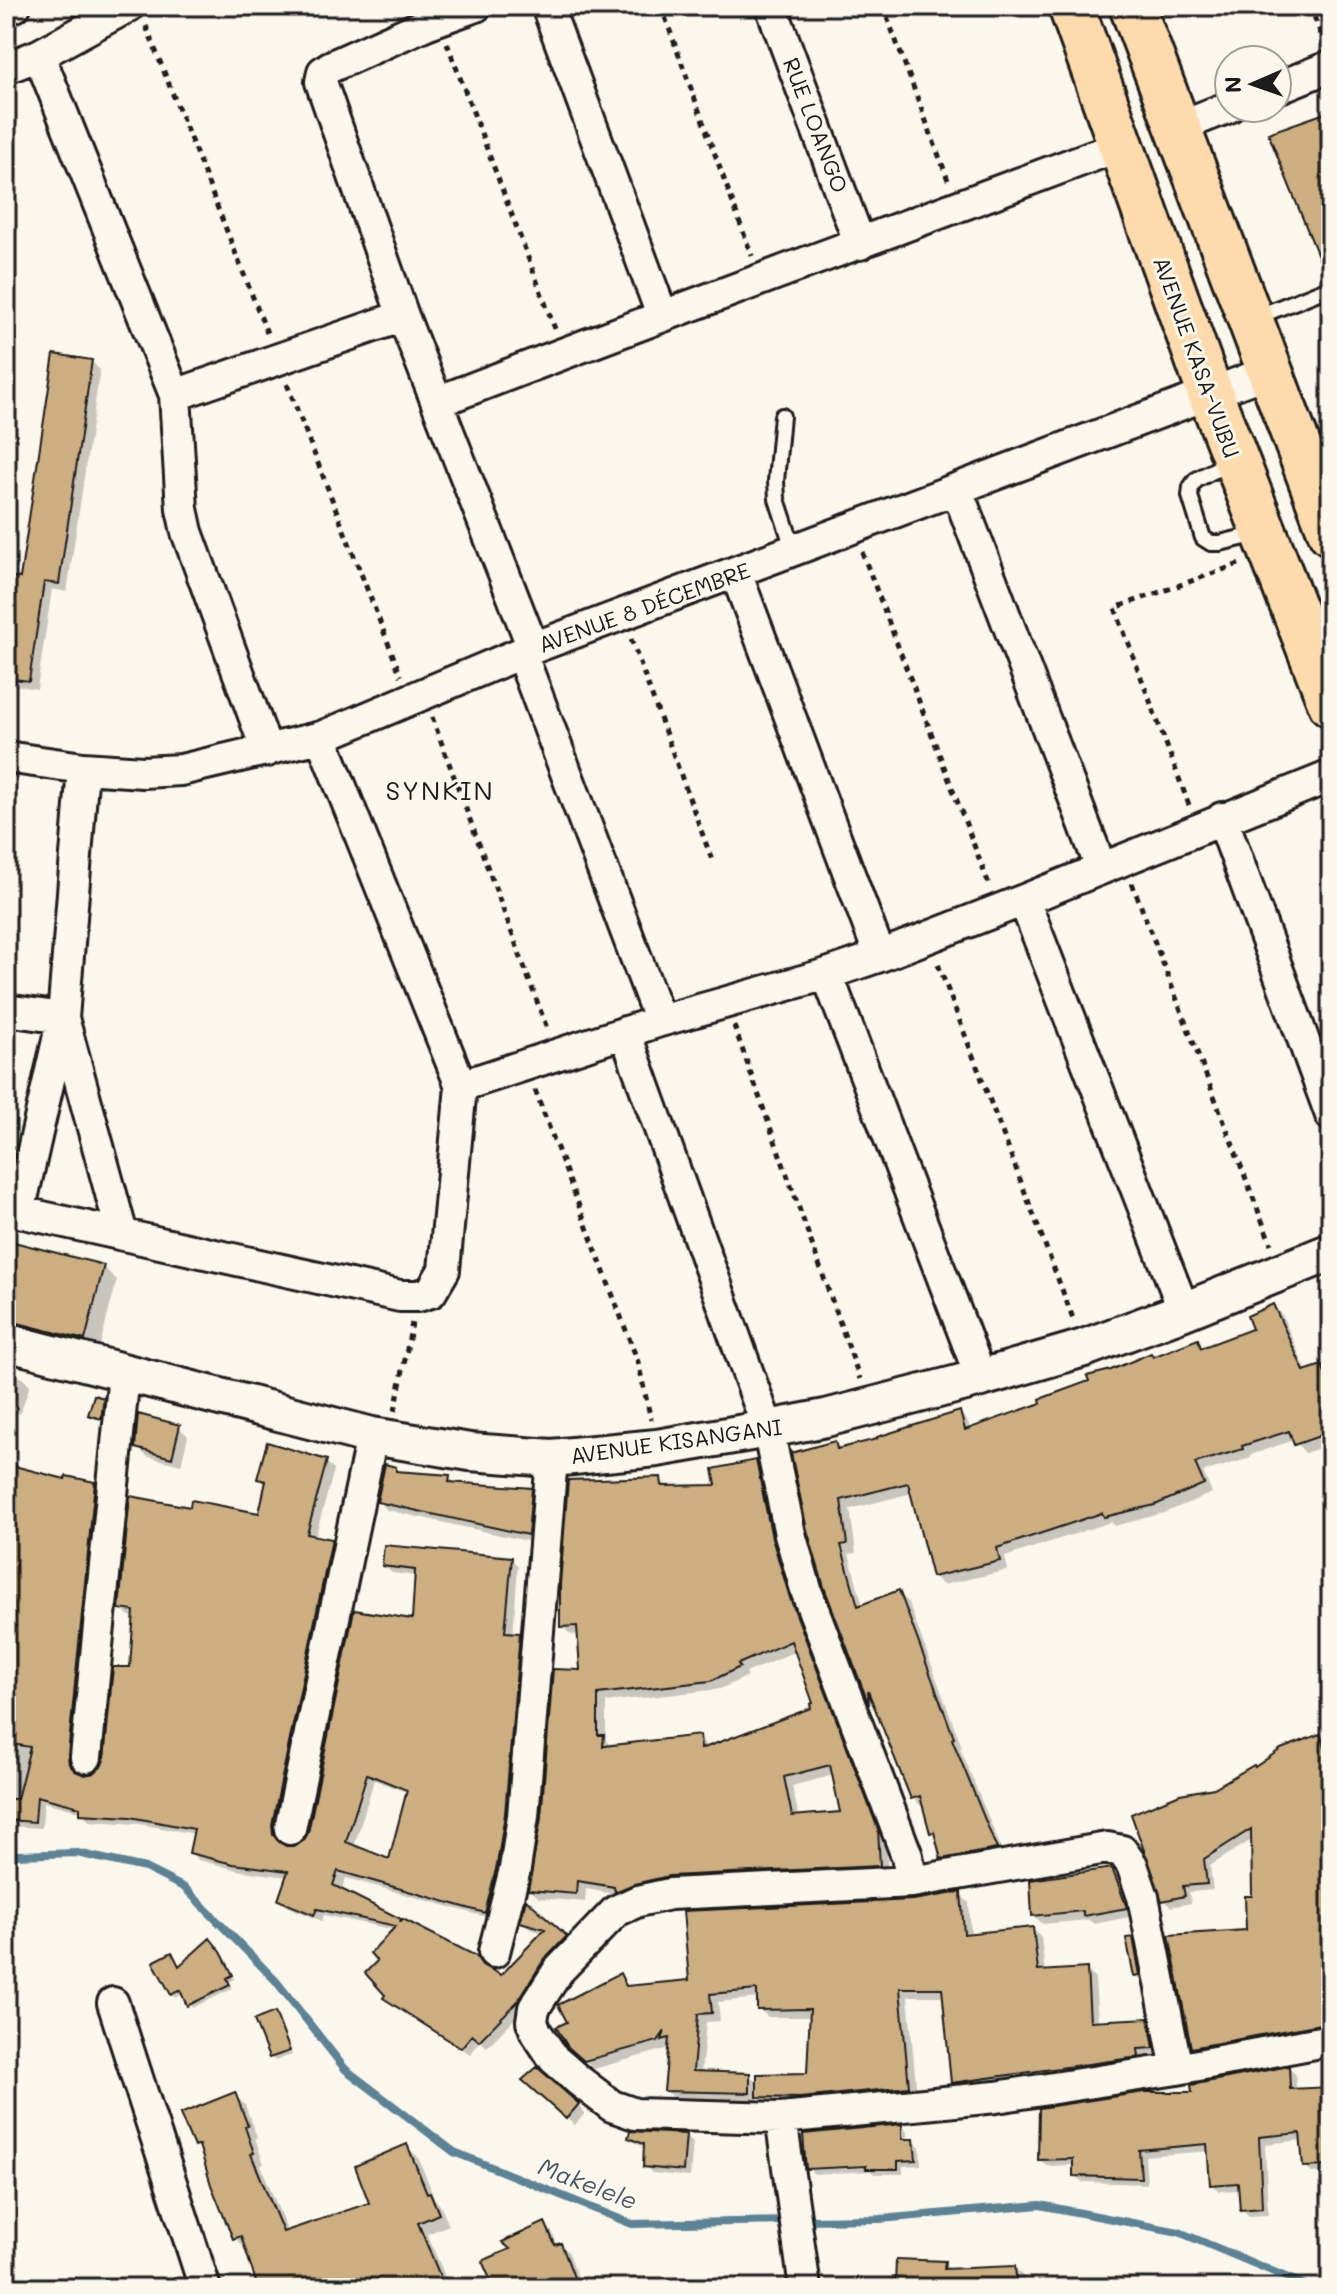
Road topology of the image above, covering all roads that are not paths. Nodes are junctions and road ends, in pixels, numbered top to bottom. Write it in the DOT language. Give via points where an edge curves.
graph roads {
  1 [pos="15,6"];
  2 [pos="129,6"];
  3 [pos="476,6"];
  4 [pos="547,6"];
  5 [pos="771,6"];
  6 [pos="1071,6"];
  7 [pos="1132,6"];
  8 [pos="6,9"];
  9 [pos="428,17"];
  10 [pos="39,55"];
  11 [pos="1328,56"];
  12 [pos="6,68"];
  13 [pos="1293,78"];
  14 [pos="1213,113"];
  15 [pos="1178,127"];
  16 [pos="1119,146"];
  17 [pos="860,244"];
  18 [pos="1331,287"];
  19 [pos="662,315"];
  20 [pos="403,316"];
  21 [pos="1250,319"];
  22 [pos="1270,371"];
  23 [pos="1210,393"];
  24 [pos="175,395"];
  25 [pos="437,402"];
  26 [pos="782,416"];
  27 [pos="1235,459"];
  28 [pos="1322,485"];
  29 [pos="957,490"];
  30 [pos="1331,533"];
  31 [pos="1268,543"];
  32 [pos="795,551"];
  33 [pos="736,573"];
  34 [pos="527,650"];
  35 [pos="1331,704"];
  36 [pos="321,737"];
  37 [pos="267,751"];
  38 [pos="6,757"];
  39 [pos="83,768"];
  40 [pos="1331,776"];
  41 [pos="1210,823"];
  42 [pos="1112,863"];
  43 [pos="1011,905"];
  44 [pos="880,956"];
  45 [pos="827,974"];
  46 [pos="6,1010"];
  47 [pos="63,1018"];
  48 [pos="660,1021"];
  49 [pos="625,1032"];
  50 [pos="461,1086"];
  51 [pos="1331,1115"];
  52 [pos="12,1210"];
  53 [pos="122,1234"];
  54 [pos="1331,1252"];
  55 [pos="1184,1311"];
  56 [pos="6,1342"];
  57 [pos="124,1374"];
  58 [pos="981,1378"];
  59 [pos="768,1429"];
  60 [pos="381,1438"];
  61 [pos="552,1458"];
  62 [pos="86,1757"];
  63 [pos="290,1829"];
  64 [pos="912,1882"];
  65 [pos="494,1952"];
  66 [pos="113,2003"];
  67 [pos="1331,2040"];
  68 [pos="1177,2069"];
  69 [pos="781,2118"];
  70 [pos="205,2288"];
  71 [pos="805,2288"];
  1 -- 8 [label="street"];
  2 -- 10 [label="street"];
  3 -- 9 [label="street"];
  4 -- 19 [label="street"];
  5 -- 17 [label="street, RUE LOANGO"];
  6 -- 16 [label="main road, AVENUE KASA-VUBU"];
  7 -- 15 [label="main road"];
  9 -- 20 [label="street" via="330,67 321,82"];
  10 -- 12 [label="street"];
  10 -- 24 [label="street"];
  11 -- 13 [label="street"];
  14 -- 15 [label="street"];
  15 -- 21 [label="main road"];
  16 -- 17 [label="street"];
  16 -- 23 [label="main road, AVENUE KASA-VUBU"];
  17 -- 19 [label="street"];
  18 -- 21 [label="lane"];
  19 -- 25 [label="street"];
  20 -- 24 [label="street"];
  20 -- 25 [label="street"];
  21 -- 22 [label="main road"];
  22 -- 23 [label="street, AVENUE 8 DÉCEMBRE"];
  22 -- 28 [label="main road"];
  23 -- 27 [label="main road, AVENUE KASA-VUBU"];
  23 -- 29 [label="street, AVENUE 8 DÉCEMBRE"];
  24 -- 37 [label="street" via="187,532"];
  25 -- 34 [label="street"];
  26 -- 32 [label="lane" via="777,499"];
  27 -- 31 [label="main road, AVENUE KASA-VUBU"];
  27 -- 31 [label="lane" via="1191,487 1203,538 1211,543"];
  28 -- 30 [label="main road"];
  29 -- 32 [label="street, AVENUE 8 DÉCEMBRE"];
  29 -- 42 [label="street"];
  31 -- 35 [label="main road, AVENUE KASA-VUBU"];
  32 -- 33 [label="street, AVENUE 8 DÉCEMBRE"];
  33 -- 34 [label="street, AVENUE 8 DÉCEMBRE"];
  33 -- 44 [label="street"];
  34 -- 36 [label="street, AVENUE 8 DÉCEMBRE"];
  34 -- 48 [label="street"];
  36 -- 37 [label="street, AVENUE 8 DÉCEMBRE"];
  36 -- 50 [label="street"];
  37 -- 39 [label="street, AVENUE 8 DÉCEMBRE" via="181,770"];
  38 -- 39 [label="street, AVENUE 8 DÉCEMBRE"];
  39 -- 47 [label="street"];
  40 -- 41 [label="street"];
  41 -- 42 [label="street"];
  41 -- 51 [label="street"];
  42 -- 43 [label="street"];
  43 -- 44 [label="street"];
  43 -- 55 [label="street"];
  44 -- 45 [label="street"];
  45 -- 48 [label="street"];
  45 -- 58 [label="street"];
  46 -- 47 [label="street"];
  47 -- 52 [label="street"];
  47 -- 53 [label="street"];
  48 -- 49 [label="street"];
  49 -- 50 [label="street"];
  49 -- 59 [label="street"];
  50 -- 53 [label="street" via="444,1270 431,1292 400,1296"];
  52 -- 53 [label="street"];
  54 -- 55 [label="street, AVENUE KISANGANI"];
  55 -- 58 [label="street, AVENUE KISANGANI"];
  56 -- 57 [label="street, AVENUE KISANGANI"];
  57 -- 60 [label="street, AVENUE KISANGANI"];
  57 -- 62 [label="street"];
  58 -- 59 [label="street, AVENUE KISANGANI"];
  59 -- 61 [label="street, AVENUE KISANGANI" via="657,1448"];
  59 -- 64 [label="street" via="797,1564 907,1856"];
  60 -- 61 [label="street, AVENUE KISANGANI"];
  60 -- 63 [label="street"];
  61 -- 65 [label="street" via="523,1816"];
  64 -- 68 [label="street" via="1107,1848 1122,1851 1143,1897"];
  64 -- 69 [label="street" via="670,1894 638,1901 616,1911 567,1961 534,2008 536,2032 554,2059 612,2106 635,2114"];
  66 -- 70 [label="street"];
  67 -- 68 [label="street"];
  68 -- 69 [label="street" via="996,2097"];
  69 -- 71 [label="street"];
}
